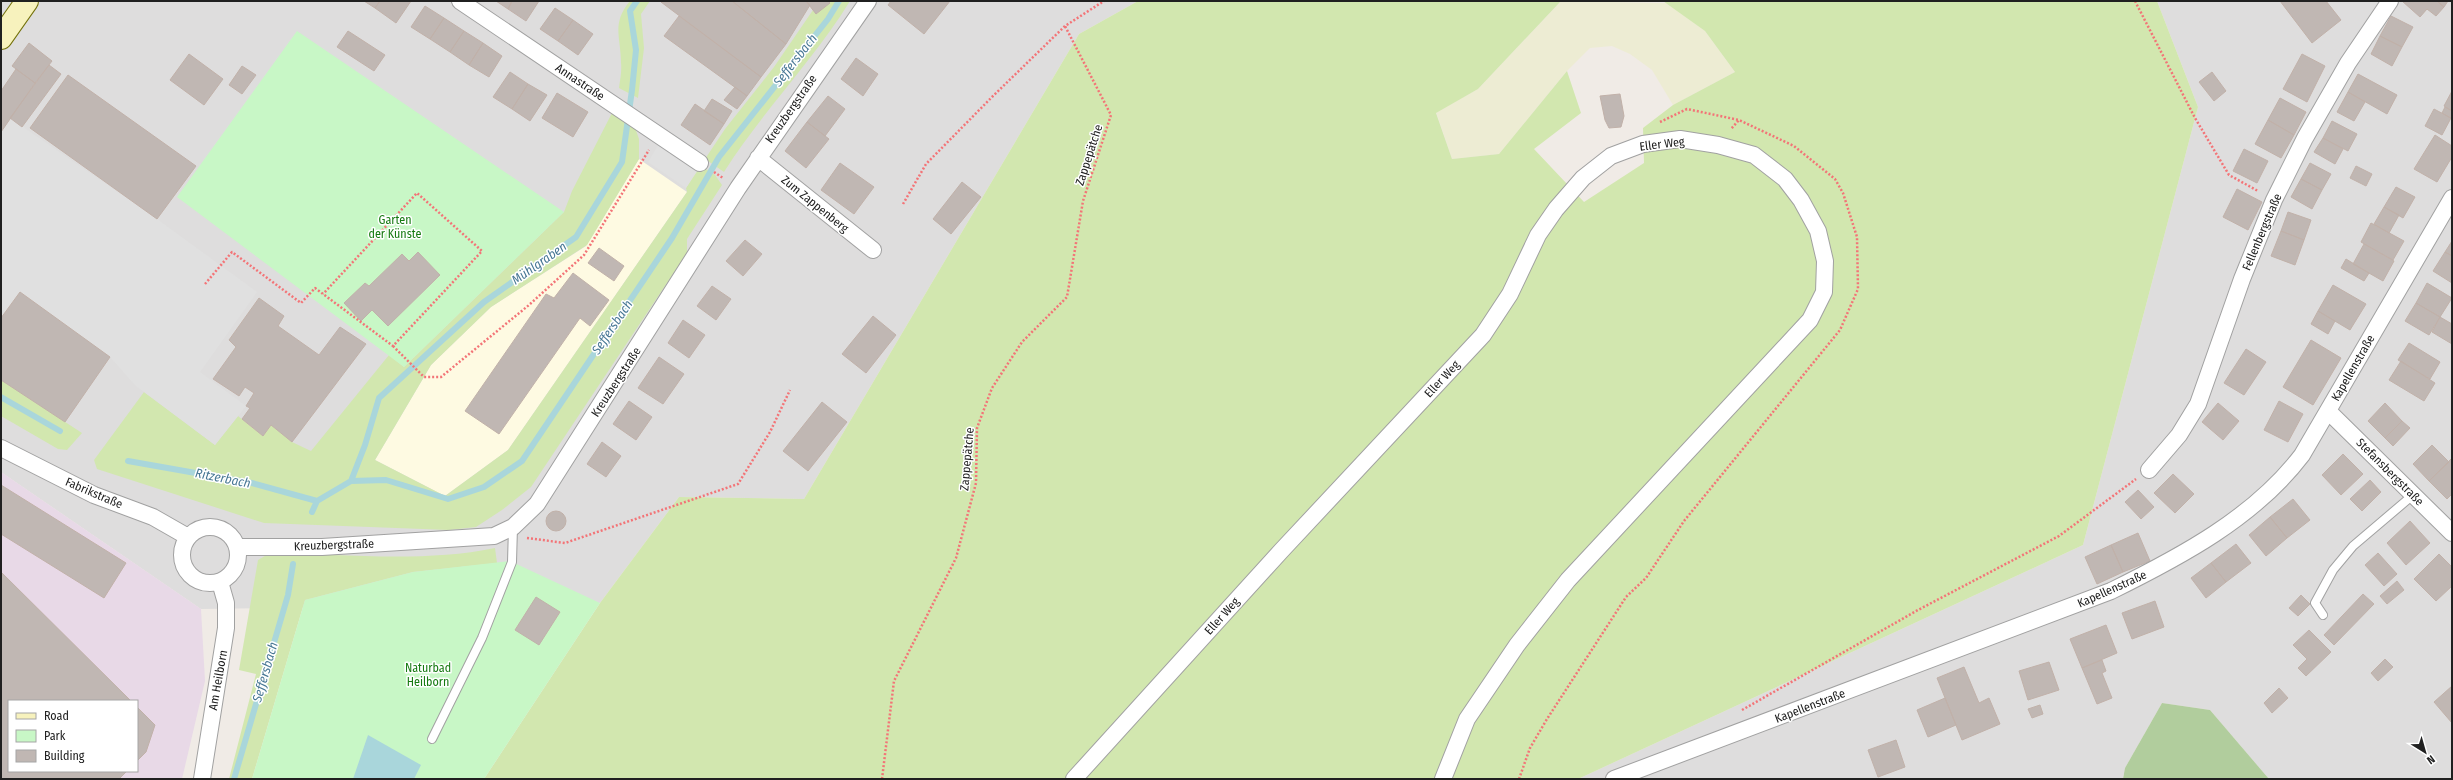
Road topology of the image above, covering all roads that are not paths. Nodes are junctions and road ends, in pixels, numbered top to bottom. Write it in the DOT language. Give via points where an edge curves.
graph roads {
  1 [pos="28,1"];
  2 [pos="460,1"];
  3 [pos="868,1"];
  4 [pos="2390,1"];
  5 [pos="1,38"];
  6 [pos="758,158"];
  7 [pos="700,163"];
  8 [pos="2452,198"];
  9 [pos="873,250"];
  10 [pos="2328,411"];
  11 [pos="1,448"];
  12 [pos="2149,470"];
  13 [pos="2414,495"];
  14 [pos="513,527"];
  15 [pos="2452,534"];
  16 [pos="188,537"];
  17 [pos="237,547"];
  18 [pos="220,582"];
  19 [pos="2323,615"];
  20 [pos="432,739"];
  21 [pos="202,779"];
  22 [pos="1074,779"];
  23 [pos="1443,779"];
  24 [pos="1614,779"];
  1 -- 5 [label="main road"];
  2 -- 7 [label="street, Annastraße"];
  3 -- 6 [label="street, Kreuzbergstraße"];
  4 -- 12 [label="street, Fellenbergstraße" via="2348,63 2305,138 2274,200 2242,278 2198,404 2179,436"];
  6 -- 9 [label="street, Zum Zappenberg"];
  6 -- 14 [label="street, Kreuzbergstraße" via="537,504"];
  8 -- 10 [label="street, Kapellenstraße"];
  10 -- 13 [label="street, Stefansbergstraße"];
  10 -- 24 [label="street, Kapellenstraße" via="2302,456 2284,478 2257,502 2168,563 2104,594"];
  11 -- 16 [label="street, Fabrikstraße" via="94,495 153,517"];
  13 -- 15 [label="street, Stefansbergstraße"];
  13 -- 19 [label="lane" via="2353,546 2333,570 2315,603"];
  14 -- 17 [label="street, Kreuzbergstraße" via="494,536 322,547"];
  14 -- 20 [label="lane" via="512,562 482,638"];
  16 -- 17 [label="street" via="200,529 218,528 233,538"];
  16 -- 18 [label="street" via="182,557 189,573 203,582"];
  17 -- 18 [label="street" via="237,564 227,578"];
  18 -- 21 [label="street, Am Heilborn" via="226,603 226,628"];
  22 -- 23 [label="street, Eller Weg" via="1281,550 1483,335 1510,294 1538,235 1578,183 1611,156 1643,144 1680,139 1718,145 1754,155 1785,179 1801,200 1818,231 1825,261 1824,292 1810,320 1564,586 1517,645 1467,719"];
}
